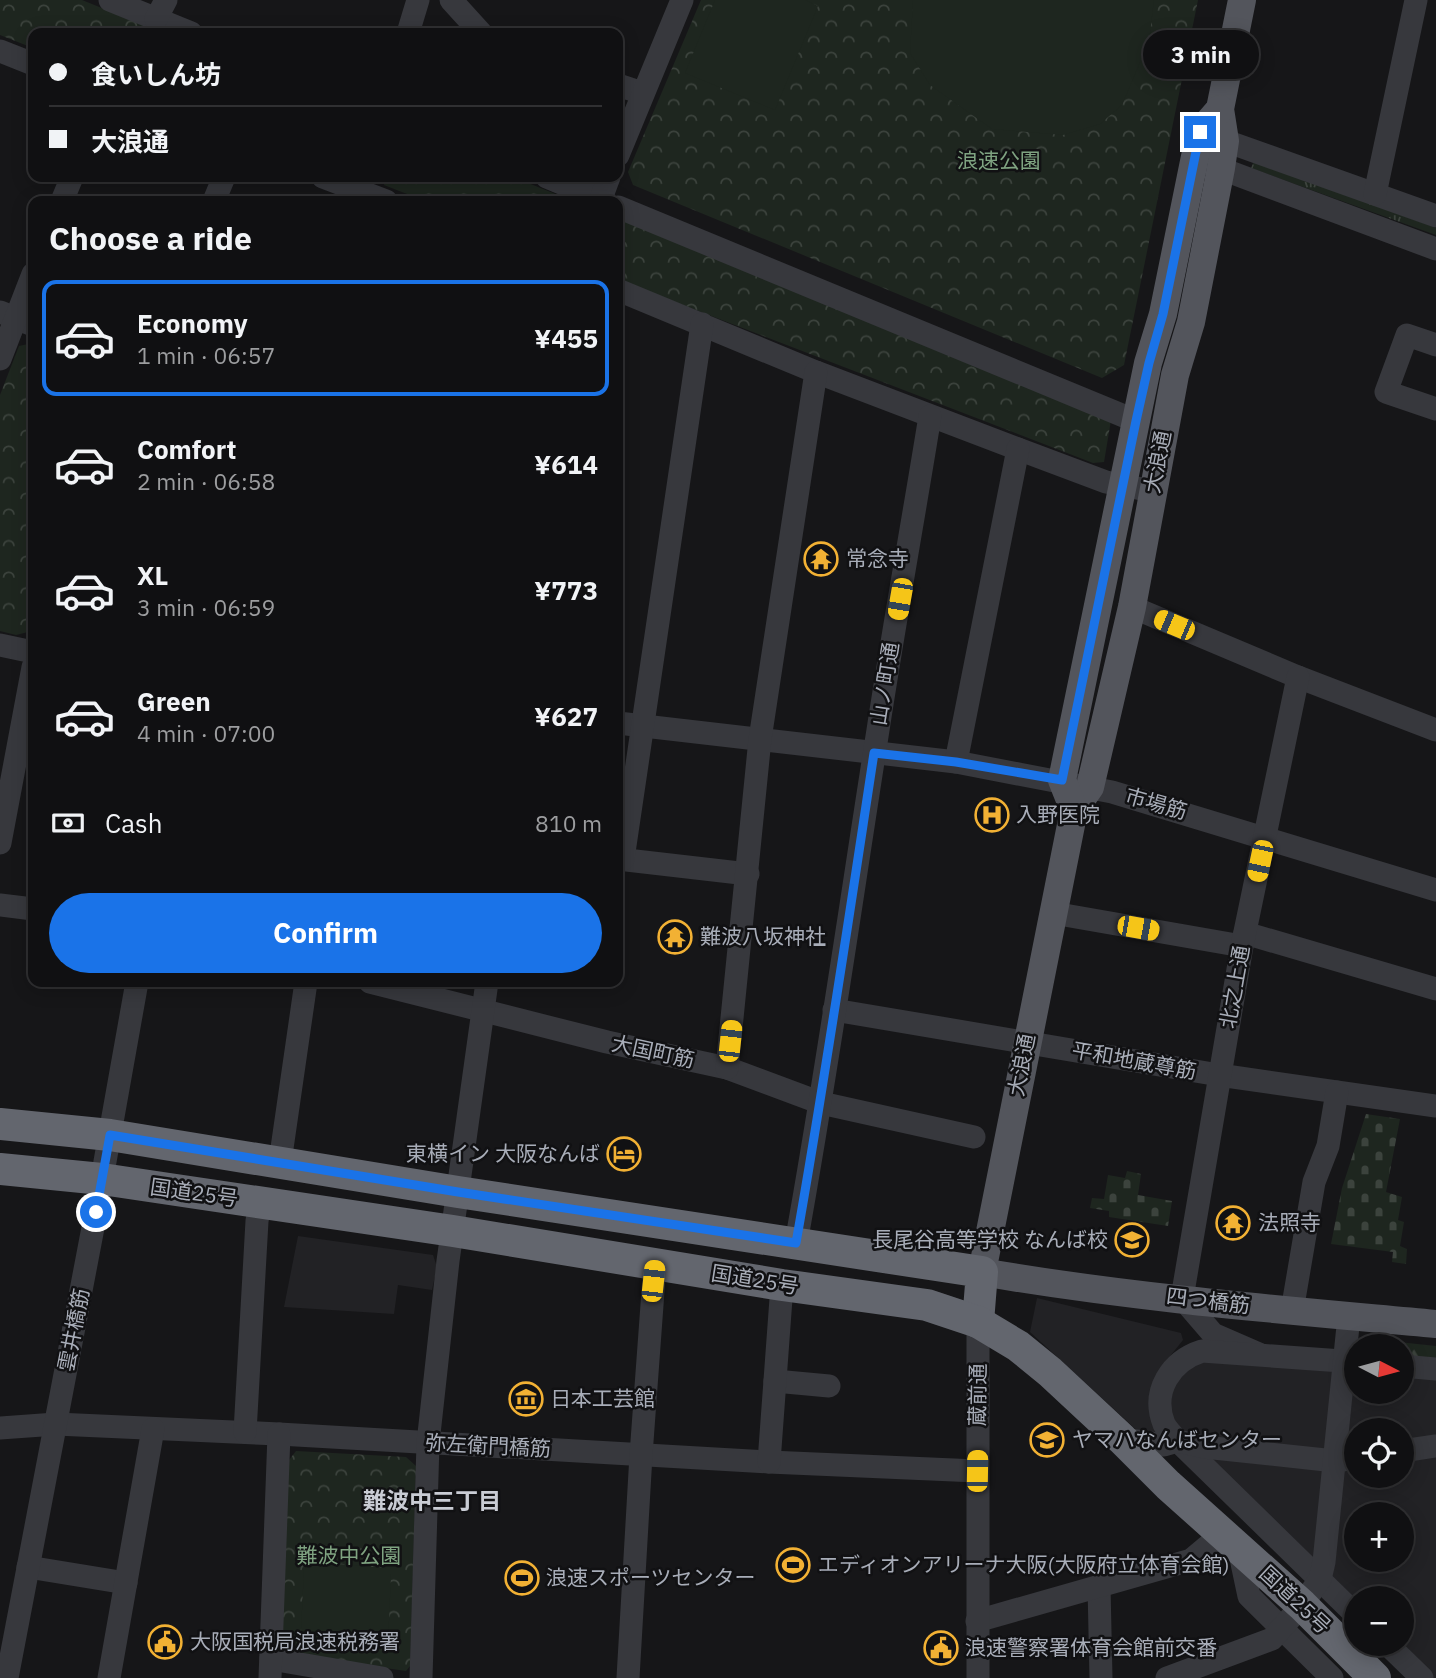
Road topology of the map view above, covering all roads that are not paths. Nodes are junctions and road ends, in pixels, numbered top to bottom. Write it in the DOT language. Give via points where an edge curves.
graph roads {
  1 [pos="110,0"];
  2 [pos="418,0"];
  3 [pos="452,0"];
  4 [pos="682,0"];
  5 [pos="1242,0"];
  6 [pos="1416,0"];
  7 [pos="161,10"];
  8 [pos="184,28"];
  9 [pos="410,28"];
  10 [pos="477,28"];
  11 [pos="0,51"];
  12 [pos="28,62"];
  13 [pos="623,87"];
  14 [pos="642,93"];
  15 [pos="623,142"];
  16 [pos="1210,150"];
  17 [pos="338,182"];
  18 [pos="559,182"];
  19 [pos="361,190"];
  20 [pos="1375,194"];
  21 [pos="592,196"];
  22 [pos="623,209"];
  23 [pos="1436,216"];
  24 [pos="1436,249"];
  25 [pos="28,287"];
  26 [pos="623,292"];
  27 [pos="16,318"];
  28 [pos="702,324"];
  29 [pos="1436,345"];
  30 [pos="0,359"];
  31 [pos="817,372"];
  32 [pos="1436,409"];
  33 [pos="930,416"];
  34 [pos="1136,421"];
  35 [pos="1018,449"];
  36 [pos="1123,485"];
  37 [pos="1152,491"];
  38 [pos="1132,607"];
  39 [pos="0,645"];
  40 [pos="28,651"];
  41 [pos="1298,677"];
  42 [pos="28,694"];
  43 [pos="623,724"];
  44 [pos="643,726"];
  45 [pos="1436,730"];
  46 [pos="760,739"];
  47 [pos="874,753"];
  48 [pos="956,762"];
  49 [pos="1062,780"];
  50 [pos="1090,787"];
  51 [pos="1074,810"];
  52 [pos="1266,837"];
  53 [pos="0,843"];
  54 [pos="623,847"];
  55 [pos="623,859"];
  56 [pos="748,874"];
  57 [pos="1436,890"];
  58 [pos="0,905"];
  59 [pos="28,908"];
  60 [pos="1053,913"];
  61 [pos="1244,940"];
  62 [pos="136,987"];
  63 [pos="305,987"];
  64 [pos="397,987"];
  65 [pos="486,987"];
  66 [pos="1436,989"];
  67 [pos="834,1010"];
  68 [pos="484,1011"];
  69 [pos="1026,1042"];
  70 [pos="727,1068"];
  71 [pos="1219,1075"];
  72 [pos="1337,1092"];
  73 [pos="821,1103"];
  74 [pos="1436,1106"];
  75 [pos="0,1124"];
  76 [pos="110,1135"];
  77 [pos="974,1137"];
  78 [pos="280,1162"];
  79 [pos="0,1169"];
  80 [pos="102,1179"];
  81 [pos="458,1192"];
  82 [pos="260,1203"];
  83 [pos="453,1231"];
  84 [pos="796,1243"];
  85 [pos="655,1264"];
  86 [pos="982,1272"];
  87 [pos="782,1284"];
  88 [pos="1182,1298"];
  89 [pos="1292,1311"];
  90 [pos="1349,1316"];
  91 [pos="978,1322"];
  92 [pos="1436,1324"];
  93 [pos="1349,1334"];
  94 [pos="1259,1354"];
  95 [pos="1344,1361"];
  96 [pos="1414,1367"];
  97 [pos="1436,1369"];
  98 [pos="775,1381"];
  99 [pos="829,1387"];
  100 [pos="56,1424"];
  101 [pos="0,1427"];
  102 [pos="153,1429"];
  103 [pos="245,1432"];
  104 [pos="279,1434"];
  105 [pos="1122,1439"];
  106 [pos="1178,1441"];
  107 [pos="428,1443"];
  108 [pos="1436,1446"];
  109 [pos="1414,1449"];
  110 [pos="641,1455"];
  111 [pos="1344,1460"];
  112 [pos="769,1462"];
  113 [pos="1344,1469"];
  114 [pos="977,1471"];
  115 [pos="1231,1541"];
  116 [pos="28,1567"];
  117 [pos="125,1583"];
  118 [pos="1099,1586"];
  119 [pos="1311,1592"];
  120 [pos="1344,1609"];
  121 [pos="977,1622"];
  122 [pos="1281,1630"];
  123 [pos="1399,1656"];
  124 [pos="271,1669"];
  125 [pos="1214,1670"];
  126 [pos="7,1678"];
  127 [pos="109,1678"];
  128 [pos="383,1678"];
  129 [pos="421,1678"];
  130 [pos="628,1678"];
  131 [pos="978,1678"];
  132 [pos="1101,1678"];
  133 [pos="1167,1678"];
  134 [pos="1332,1678"];
  135 [pos="1376,1678"];
  136 [pos="1422,1678"];
  1 -- 7 [label="street"];
  2 -- 9 [label="street"];
  3 -- 10 [label="street"];
  4 -- 14 [label="street"];
  5 -- 16 [label="main road, 大浪通"];
  6 -- 20 [label="street"];
  7 -- 8 [label="street"];
  11 -- 12 [label="street"];
  13 -- 14 [label="street"];
  14 -- 15 [label="street"];
  16 -- 20 [label="street"];
  16 -- 24 [label="street"];
  16 -- 34 [label="main road, 大浪通"];
  16 -- 37 [label="main road, 大浪通" via="1191,322 1175,375"];
  17 -- 19 [label="street"];
  18 -- 21 [label="street"];
  20 -- 23 [label="street"];
  22 -- 34 [label="street"];
  25 -- 27 [label="street"];
  26 -- 28 [label="street"];
  27 -- 30 [label="street"];
  28 -- 31 [label="street"];
  28 -- 44 [label="street"];
  29 -- 32 [label="street" via="1407,335 1387,392"];
  31 -- 33 [label="street"];
  31 -- 46 [label="street"];
  33 -- 35 [label="street"];
  33 -- 47 [label="street, 山ノ町通"];
  34 -- 36 [label="main road, 大浪通"];
  35 -- 36 [label="street"];
  35 -- 48 [label="street"];
  36 -- 37 [label="street"];
  36 -- 49 [label="main road, 大浪通"];
  37 -- 38 [label="main road, 大浪通"];
  38 -- 41 [label="street"];
  38 -- 50 [label="main road, 大浪通"];
  39 -- 40 [label="street"];
  41 -- 45 [label="street"];
  41 -- 52 [label="street, 北之上通"];
  42 -- 53 [label="street"];
  43 -- 44 [label="street, 市場筋"];
  44 -- 46 [label="street, 市場筋"];
  44 -- 54 [label="street"];
  46 -- 47 [label="street, 市場筋"];
  46 -- 56 [label="street"];
  47 -- 48 [label="street, 市場筋"];
  47 -- 67 [label="street, 山ノ町通"];
  48 -- 49 [label="street, 市場筋"];
  49 -- 50 [label="street, 市場筋"];
  49 -- 51 [label="main road"];
  50 -- 51 [label="main road, 大浪通"];
  50 -- 52 [label="street, 市場筋"];
  51 -- 60 [label="main road, 大浪通"];
  52 -- 57 [label="street, 市場筋"];
  52 -- 61 [label="street, 北之上通"];
  55 -- 56 [label="street"];
  56 -- 70 [label="street"];
  58 -- 59 [label="street"];
  60 -- 61 [label="street"];
  60 -- 69 [label="main road, 大浪通"];
  61 -- 66 [label="street"];
  61 -- 71 [label="street, 北之上通"];
  62 -- 76 [label="street, 雲井橋筋"];
  63 -- 78 [label="street"];
  64 -- 68 [label="street, 大国町筋"];
  65 -- 68 [label="street"];
  67 -- 69 [label="street, 平和地蔵尊筋"];
  67 -- 73 [label="street, 山ノ町通"];
  68 -- 70 [label="street, 大国町筋"];
  68 -- 81 [label="street"];
  69 -- 71 [label="street, 平和地蔵尊筋"];
  69 -- 86 [label="main road, 大浪通"];
  70 -- 73 [label="street, 大国町筋"];
  71 -- 72 [label="street, 平和地蔵尊筋"];
  71 -- 88 [label="street, 北之上通"];
  72 -- 74 [label="street, 平和地蔵尊筋"];
  72 -- 89 [label="street" via="1328,1146 1314,1182"];
  73 -- 77 [label="street, 大国町筋"];
  73 -- 84 [label="street, 山ノ町通"];
  75 -- 76 [label="highway, 国道25号"];
  76 -- 78 [label="highway, 国道25号"];
  76 -- 80 [label="street, 雲井橋筋"];
  78 -- 81 [label="highway, 国道25号"];
  79 -- 80 [label="highway, 国道25号"];
  80 -- 82 [label="highway, 国道25号"];
  80 -- 100 [label="street, 雲井橋筋"];
  81 -- 83 [label="street"];
  81 -- 84 [label="highway, 国道25号"];
  82 -- 83 [label="highway, 国道25号"];
  82 -- 103 [label="street"];
  83 -- 85 [label="highway, 国道25号"];
  83 -- 107 [label="street"];
  84 -- 86 [label="highway, 国道25号"];
  85 -- 87 [label="highway, 国道25号"];
  85 -- 110 [label="street"];
  86 -- 88 [label="main road, 四つ橋筋"];
  86 -- 91 [label="highway, 大浪通"];
  87 -- 91 [label="highway, 国道25号" via="927,1305"];
  87 -- 98 [label="street"];
  88 -- 89 [label="main road, 四つ橋筋"];
  88 -- 94 [label="street" via="1213,1334"];
  89 -- 90 [label="main road, 四つ橋筋"];
  90 -- 92 [label="main road, 四つ橋筋"];
  90 -- 93 [label="street"];
  91 -- 105 [label="highway, 国道25号" via="1050,1372"];
  91 -- 114 [label="street, 蔵前通"];
  94 -- 95 [label="street"];
  94 -- 106 [label="street" via="1202,1351 1176,1364 1167,1376 1161,1406 1164,1425"];
  96 -- 97 [label="street"];
  98 -- 99 [label="street"];
  98 -- 112 [label="street"];
  100 -- 101 [label="street, 弥左衛門橋筋"];
  100 -- 102 [label="street, 弥左衛門橋筋"];
  100 -- 116 [label="street, 雲井橋筋"];
  102 -- 103 [label="street, 弥左衛門橋筋"];
  102 -- 117 [label="street"];
  103 -- 104 [label="street, 弥左衛門橋筋"];
  104 -- 107 [label="street, 弥左衛門橋筋"];
  104 -- 124 [label="street"];
  105 -- 106 [label="street" via="1164,1445"];
  105 -- 115 [label="highway, 国道25号"];
  106 -- 111 [label="street"];
  106 -- 119 [label="street"];
  107 -- 110 [label="street, 弥左衛門橋筋"];
  107 -- 129 [label="street"];
  108 -- 109 [label="street"];
  110 -- 112 [label="street, 弥左衛門橋筋"];
  110 -- 130 [label="street"];
  112 -- 114 [label="street, 弥左衛門橋筋"];
  113 -- 119 [label="street" via="1324,1562"];
  114 -- 121 [label="street, 蔵前通"];
  115 -- 118 [label="street" via="1191,1560"];
  115 -- 119 [label="highway, 国道25号"];
  115 -- 122 [label="street" via="1249,1596"];
  116 -- 117 [label="street"];
  116 -- 126 [label="street, 雲井橋筋"];
  117 -- 127 [label="street"];
  118 -- 121 [label="street"];
  118 -- 132 [label="street"];
  119 -- 120 [label="street"];
  119 -- 122 [label="street"];
  119 -- 135 [label="highway, 国道25号"];
  121 -- 131 [label="street, 蔵前通"];
  122 -- 125 [label="street" via="1272,1640"];
  122 -- 134 [label="street"];
  123 -- 136 [label="street"];
  124 -- 128 [label="street"];
  125 -- 133 [label="street"];
}
